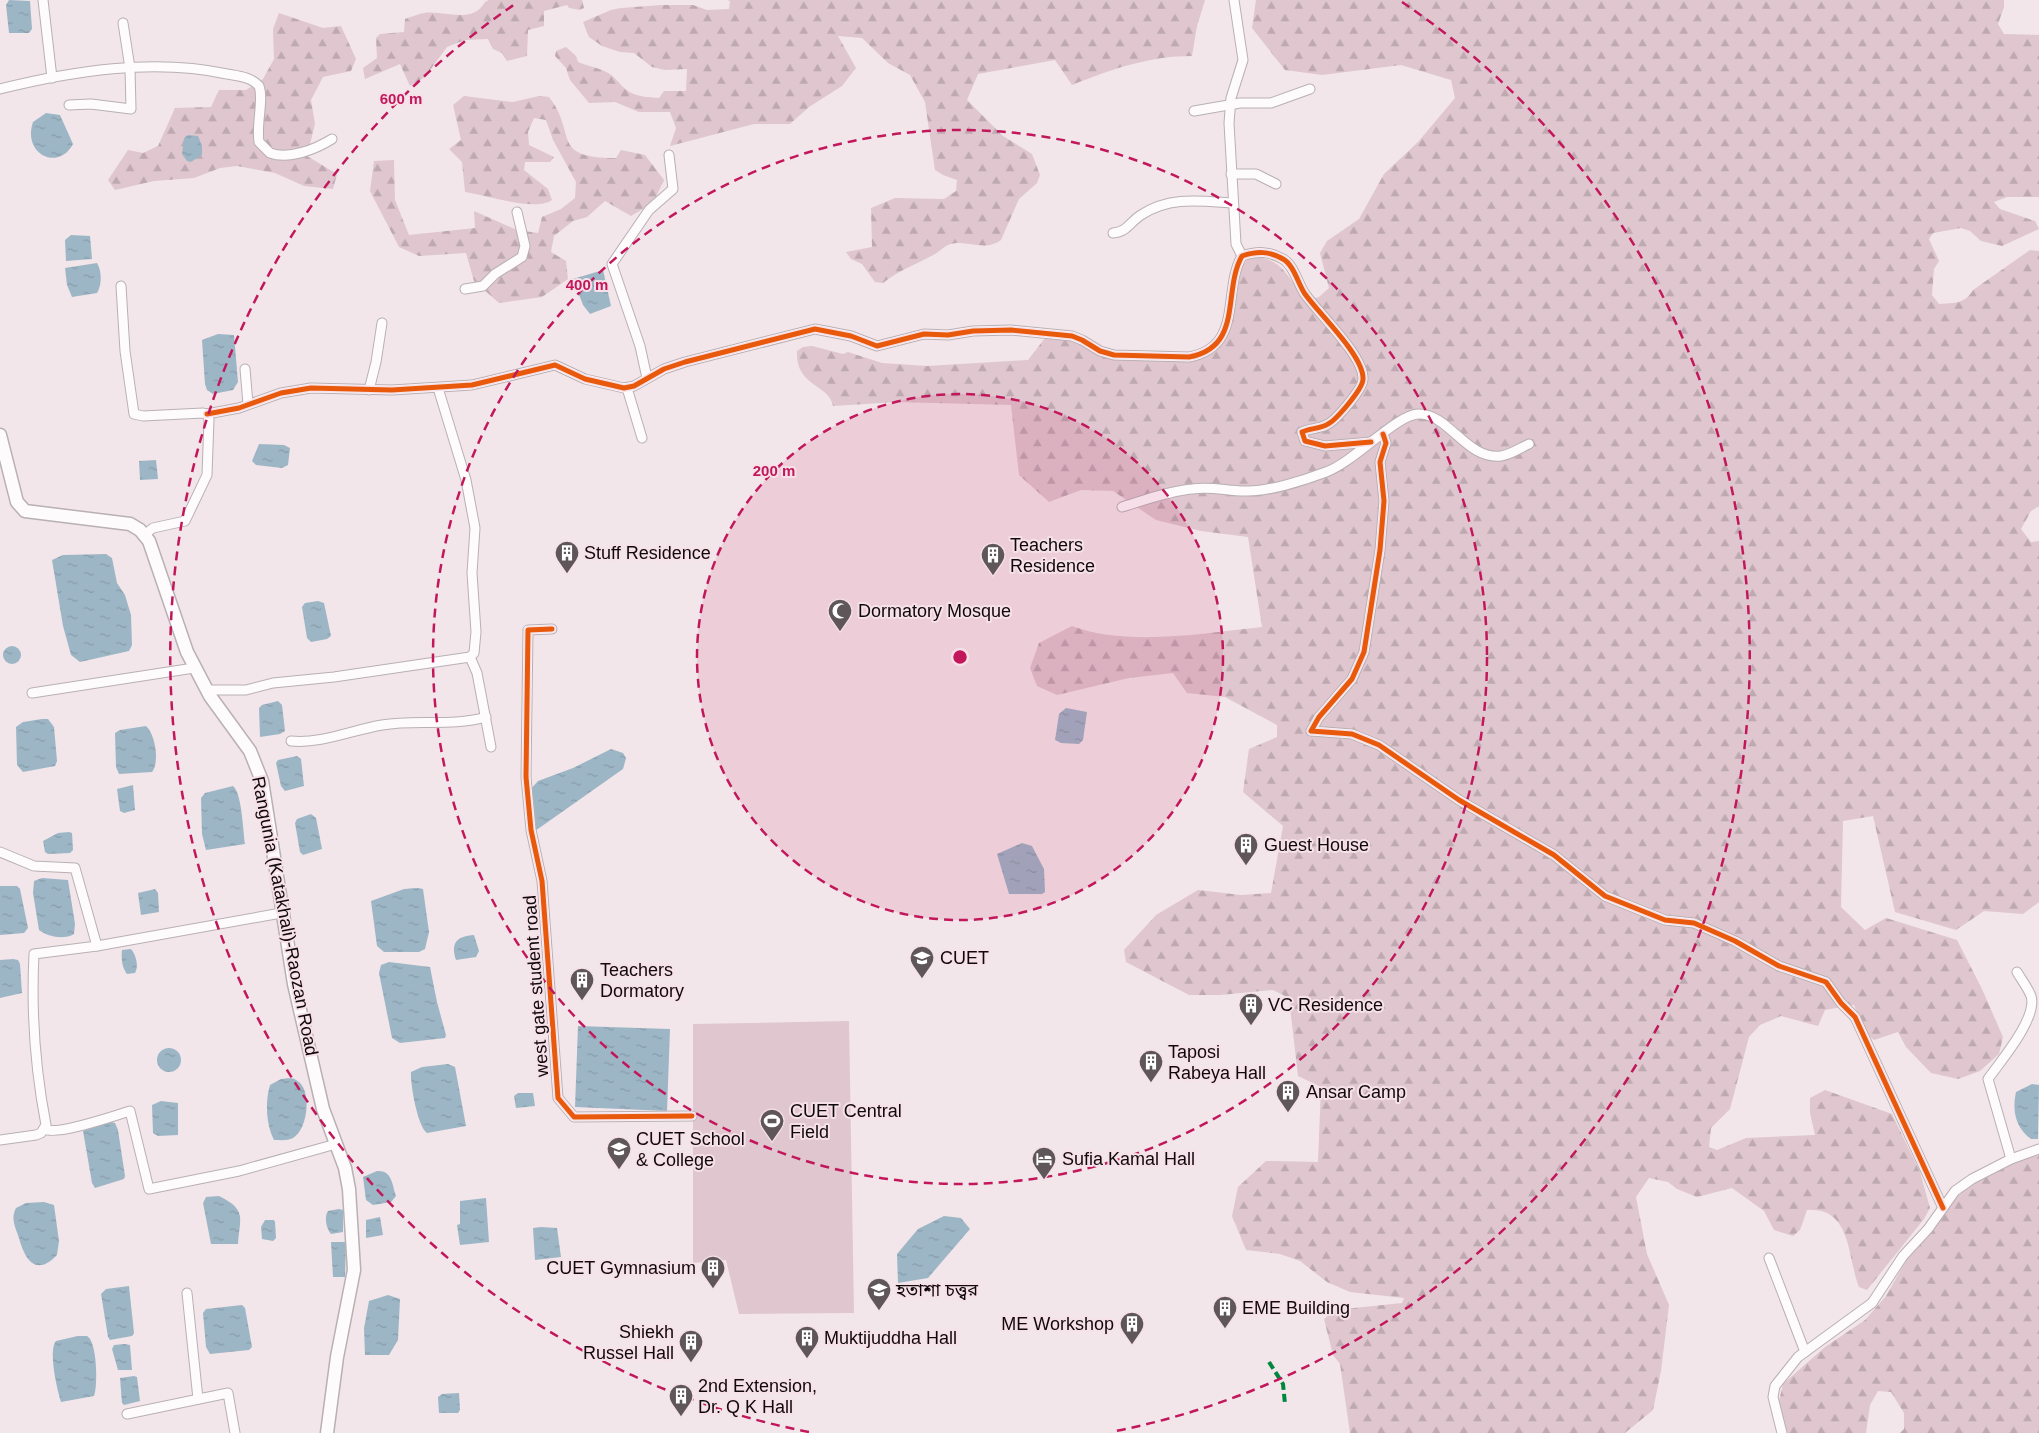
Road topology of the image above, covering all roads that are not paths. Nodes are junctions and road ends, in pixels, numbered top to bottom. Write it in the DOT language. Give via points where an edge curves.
graph roads {
  1 [pos="43,0"];
  2 [pos="1234,0"];
  3 [pos="123,23"];
  4 [pos="130,68"];
  5 [pos="52,78"];
  6 [pos="0,89"];
  7 [pos="1310,89"];
  8 [pos="69,105"];
  9 [pos="1230,106"];
  10 [pos="1194,111"];
  11 [pos="332,139"];
  12 [pos="669,155"];
  13 [pos="1231,174"];
  14 [pos="1276,184"];
  15 [pos="1233,203"];
  16 [pos="517,212"];
  17 [pos="1113,233"];
  18 [pos="1242,256"];
  19 [pos="122,286"];
  20 [pos="465,289"];
  21 [pos="382,323"];
  22 [pos="245,370"];
  23 [pos="647,378"];
  24 [pos="438,388"];
  25 [pos="627,388"];
  26 [pos="369,390"];
  27 [pos="248,404"];
  28 [pos="207,414"];
  29 [pos="1383,434"];
  30 [pos="0,435"];
  31 [pos="642,438"];
  32 [pos="1371,442"];
  33 [pos="1529,444"];
  34 [pos="1122,507"];
  35 [pos="144,535"];
  36 [pos="552,629"];
  37 [pos="470,657"];
  38 [pos="194,668"];
  39 [pos="207,690"];
  40 [pos="32,694"];
  41 [pos="486,717"];
  42 [pos="291,741"];
  43 [pos="491,747"];
  44 [pos="0,852"];
  45 [pos="281,913"];
  46 [pos="97,946"];
  47 [pos="2017,972"];
  48 [pos="692,1116"];
  49 [pos="44,1129"];
  50 [pos="0,1140"];
  51 [pos="336,1144"];
  52 [pos="2039,1149"];
  53 [pos="2011,1159"];
  54 [pos="1943,1208"];
  55 [pos="1768,1258"];
  56 [pos="187,1293"];
  57 [pos="1805,1352"];
  58 [pos="198,1398"];
  59 [pos="127,1414"];
  60 [pos="235,1433"];
  61 [pos="327,1433"];
  62 [pos="1782,1433"];
  1 -- 5 [label="street"];
  2 -- 9 [label="street" via="1243,60"];
  3 -- 4 [label="street"];
  4 -- 5 [label="street"];
  4 -- 8 [label="street" via="131,109"];
  4 -- 11 [label="street" via="190,68 253,80 260,90 259,142 270,153 291,154"];
  5 -- 6 [label="street"];
  7 -- 9 [label="street" via="1271,103"];
  9 -- 10 [label="street"];
  9 -- 13 [label="street"];
  12 -- 23 [label="street" via="673,189 649,210 612,264 640,346"];
  13 -- 14 [label="street" via="1256,174"];
  13 -- 15 [label="street"];
  15 -- 17 [label="street" via="1210,200 1170,202 1140,215 1122,232"];
  15 -- 18 [label="street" via="1236,244"];
  16 -- 20 [label="street" via="525,246 522,257 483,286"];
  18 -- 23 [label="street" via="1234,276 1228,323 1222,335 1200,355 1114,355 1072,336 996,329 948,335 924,334 878,346 852,336 815,329 685,362"];
  18 -- 32 [label="street" via="1262,252 1284,260 1301,288 1339,334 1361,370 1361,386 1332,421 1302,432 1302,437 1312,444 1325,446"];
  19 -- 28 [label="street" via="125,351 134,414"];
  21 -- 26 [label="street"];
  22 -- 27 [label="street"];
  23 -- 25 [label="street"];
  24 -- 25 [label="street" via="472,385 555,365 585,379"];
  24 -- 26 [label="street"];
  24 -- 37 [label="street" via="466,480 474,528 472,573 476,632 474,653"];
  25 -- 31 [label="street"];
  26 -- 27 [label="street" via="311,388 281,393"];
  27 -- 28 [label="street"];
  28 -- 35 [label="street" via="207,475 185,521 153,528"];
  29 -- 32 [label="street"];
  29 -- 33 [label="street" via="1403,418 1419,414 1437,418 1458,438 1486,453 1500,456"];
  29 -- 54 [label="street" via="1386,443 1380,462 1384,501 1380,550 1364,652 1352,679 1328,705 1311,731 1352,734 1379,744 1459,800 1554,855 1605,896 1665,920 1694,923 1736,941 1779,966 1826,982 1854,1017"];
  30 -- 35 [label="main road, Rangunia (Katakhali)-Raozan Road" via="17,502 24,510 123,522 135,526"];
  32 -- 34 [label="street" via="1353,458 1328,472 1246,491 1214,487 1190,489"];
  35 -- 38 [label="main road, Rangunia (Katakhali)-Raozan Road" via="153,548"];
  36 -- 48 [label="street, west gate student road" via="528,630 526,777 531,830 542,880 558,1098 574,1117"];
  37 -- 39 [label="street" via="273,682 246,690"];
  37 -- 41 [label="street" via="477,673"];
  38 -- 39 [label="main road, Rangunia (Katakhali)-Raozan Road"];
  38 -- 40 [label="street"];
  39 -- 45 [label="main road, Rangunia (Katakhali)-Raozan Road" via="250,751 262,781"];
  41 -- 42 [label="street" via="467,722 384,724 314,740"];
  41 -- 43 [label="street"];
  44 -- 46 [label="street" via="34,866 75,868"];
  45 -- 46 [label="street"];
  45 -- 51 [label="main road, Rangunia (Katakhali)-Raozan Road" via="302,1022 323,1109"];
  46 -- 49 [label="street" via="34,954 34,1058"];
  47 -- 53 [label="street" via="2032,997 2029,1013 2022,1030 1988,1079"];
  49 -- 50 [label="street" via="36,1135"];
  49 -- 51 [label="street" via="49,1132 77,1127 130,1111 149,1189 239,1171"];
  51 -- 61 [label="main road, Rangunia (Katakhali)-Raozan Road" via="349,1189 354,1270 337,1357"];
  52 -- 53 [label="street"];
  53 -- 54 [label="street" via="1955,1191"];
  54 -- 57 [label="street" via="1903,1256 1872,1303"];
  55 -- 57 [label="street"];
  56 -- 58 [label="street"];
  57 -- 62 [label="street" via="1780,1376 1775,1386 1774,1397"];
  58 -- 59 [label="street"];
  58 -- 60 [label="street" via="228,1393"];
}
